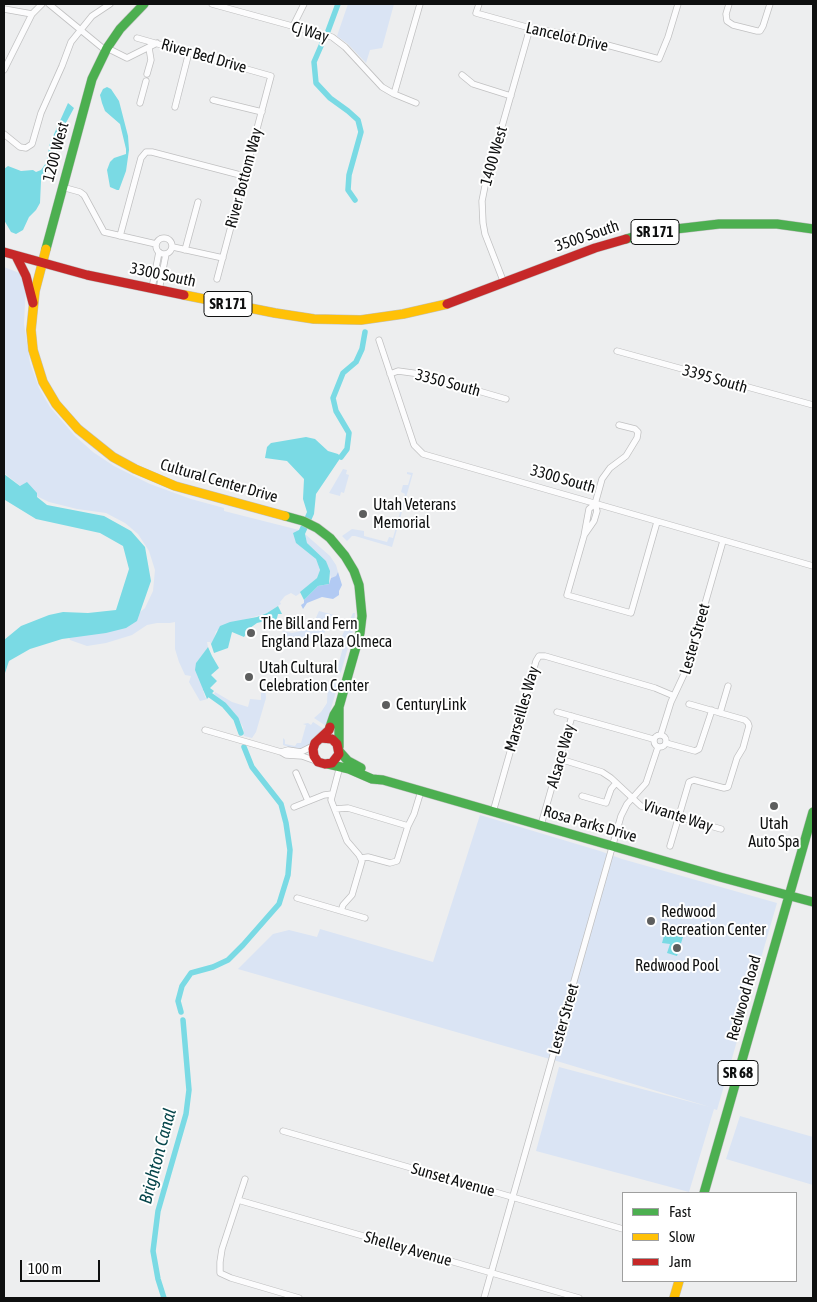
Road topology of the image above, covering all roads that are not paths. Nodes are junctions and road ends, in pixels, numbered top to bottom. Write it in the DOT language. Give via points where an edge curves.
graph roads {
  1 [pos="42,4"];
  2 [pos="49,4"];
  3 [pos="110,4"];
  4 [pos="144,4"];
  5 [pos="212,4"];
  6 [pos="304,4"];
  7 [pos="420,4"];
  8 [pos="479,4"];
  9 [pos="678,4"];
  10 [pos="729,4"];
  11 [pos="770,4"];
  12 [pos="220,5"];
  13 [pos="4,9"];
  14 [pos="32,14"];
  15 [pos="293,26"];
  16 [pos="530,28"];
  17 [pos="80,29"];
  18 [pos="137,38"];
  19 [pos="157,43"];
  20 [pos="149,48"];
  21 [pos="106,49"];
  22 [pos="189,52"];
  23 [pos="7,54"];
  24 [pos="4,70"];
  25 [pos="147,74"];
  26 [pos="462,75"];
  27 [pos="271,76"];
  28 [pos="146,81"];
  29 [pos="394,94"];
  30 [pos="511,96"];
  31 [pos="213,100"];
  32 [pos="140,103"];
  33 [pos="416,103"];
  34 [pos="176,106"];
  35 [pos="262,112"];
  36 [pos="4,134"];
  37 [pos="244,176"];
  38 [pos="62,187"];
  39 [pos="198,202"];
  40 [pos="813,229"];
  41 [pos="120,236"];
  42 [pos="156,244"];
  43 [pos="172,247"];
  44 [pos="185,250"];
  45 [pos="4,252"];
  46 [pos="159,252"];
  47 [pos="166,254"];
  48 [pos="16,256"];
  49 [pos="223,258"];
  50 [pos="42,264"];
  51 [pos="217,279"];
  52 [pos="504,283"];
  53 [pos="156,289"];
  54 [pos="33,303"];
  55 [pos="378,318"];
  56 [pos="379,340"];
  57 [pos="617,351"];
  58 [pos="390,374"];
  59 [pos="506,399"];
  60 [pos="813,405"];
  61 [pos="619,425"];
  62 [pos="595,504"];
  63 [pos="657,522"];
  64 [pos="723,541"];
  65 [pos="813,566"];
  66 [pos="728,686"];
  67 [pos="674,696"];
  68 [pos="688,704"];
  69 [pos="339,707"];
  70 [pos="712,710"];
  71 [pos="557,712"];
  72 [pos="720,713"];
  73 [pos="572,716"];
  74 [pos="205,730"];
  75 [pos="661,734"];
  76 [pos="321,738"];
  77 [pos="653,739"];
  78 [pos="666,743"];
  79 [pos="314,746"];
  80 [pos="658,747"];
  81 [pos="339,749"];
  82 [pos="281,752"];
  83 [pos="560,759"];
  84 [pos="322,763"];
  85 [pos="340,766"];
  86 [pos="296,773"];
  87 [pos="383,780"];
  88 [pos="616,783"];
  89 [pos="421,791"];
  90 [pos="332,794"];
  91 [pos="582,796"];
  92 [pos="632,798"];
  93 [pos="308,801"];
  94 [pos="294,807"];
  95 [pos="335,809"];
  96 [pos="493,812"];
  97 [pos="813,812"];
  98 [pos="678,818"];
  99 [pos="408,826"];
  100 [pos="541,826"];
  101 [pos="721,829"];
  102 [pos="613,846"];
  103 [pos="670,846"];
  104 [pos="361,858"];
  105 [pos="789,895"];
  106 [pos="297,898"];
  107 [pos="813,902"];
  108 [pos="341,911"];
  109 [pos="365,918"];
  110 [pos="283,1131"];
  111 [pos="245,1179"];
  112 [pos="704,1192"];
  113 [pos="513,1198"];
  114 [pos="238,1200"];
  115 [pos="622,1229"];
  116 [pos="491,1273"];
  117 [pos="679,1282"];
  118 [pos="299,1298"];
  119 [pos="484,1298"];
  120 [pos="579,1298"];
  121 [pos="674,1298"];
  1 -- 14 [label="street"];
  2 -- 17 [label="street"];
  3 -- 17 [label="street"];
  4 -- 21 [label="street, 1200 West"];
  5 -- 12 [label="street, Cj Way"];
  6 -- 15 [label="street"];
  7 -- 29 [label="street"];
  8 -- 16 [label="street, Lancelot Drive" via="476,13"];
  9 -- 16 [label="street, Lancelot Drive" via="659,59 570,35"];
  10 -- 11 [label="street" via="727,21 760,31"];
  12 -- 15 [label="street, Cj Way"];
  13 -- 14 [label="street"];
  14 -- 23 [label="street"];
  15 -- 29 [label="street, Cj Way" via="338,41 382,87"];
  16 -- 30 [label="street, 1400 West"];
  17 -- 21 [label="street"];
  17 -- 36 [label="street" via="68,46 32,144 20,147"];
  18 -- 19 [label="street, River Bed Drive"];
  19 -- 20 [label="street"];
  19 -- 22 [label="street, River Bed Drive"];
  20 -- 21 [label="street" via="127,58"];
  20 -- 25 [label="street" via="151,60"];
  21 -- 38 [label="street, 1200 West" via="92,79"];
  22 -- 27 [label="street, River Bed Drive"];
  22 -- 34 [label="street"];
  23 -- 24 [label="street"];
  26 -- 30 [label="street" via="473,84"];
  27 -- 35 [label="street, River Bottom Way"];
  28 -- 32 [label="street"];
  29 -- 33 [label="street, Cj Way"];
  30 -- 52 [label="street, 1400 West" via="482,201 485,234"];
  31 -- 35 [label="street"];
  35 -- 37 [label="street, River Bottom Way"];
  37 -- 41 [label="street" via="146,152 141,158"];
  37 -- 49 [label="street, River Bottom Way"];
  38 -- 41 [label="street" via="84,195 104,232"];
  38 -- 50 [label="street, 1200 West"];
  39 -- 44 [label="street"];
  40 -- 52 [label="street, 3500 South / SR 171" via="778,224 719,224 650,232 595,248"];
  41 -- 42 [label="street"];
  42 -- 43 [label="street" via="164,237 170,239"];
  42 -- 46 [label="street"];
  43 -- 44 [label="street"];
  43 -- 47 [label="street"];
  44 -- 49 [label="street"];
  45 -- 48 [label="street, 3300 South / SR 171"];
  46 -- 47 [label="street"];
  46 -- 53 [label="street"];
  47 -- 53 [label="street"];
  48 -- 50 [label="street, 3300 South / SR 171"];
  48 -- 54 [label="street" via="26,276"];
  49 -- 51 [label="street, River Bottom Way"];
  50 -- 53 [label="street, 3300 South / SR 171"];
  50 -- 54 [label="street, Cultural Center Drive"];
  52 -- 55 [label="street, 3500 South / SR 171" via="450,303"];
  53 -- 55 [label="street, 3300 South / SR 171" via="297,317 328,320"];
  54 -- 69 [label="street, Cultural Center Drive" via="31,340 44,382 63,414 94,444 123,463 175,486 306,523 339,548 350,563 360,592 362,616"];
  56 -- 58 [label="street, 3300 South"];
  57 -- 60 [label="street, 3395 South"];
  58 -- 59 [label="street, 3350 South" via="398,371 420,374"];
  58 -- 62 [label="street, 3300 South" via="419,452"];
  61 -- 62 [label="street" via="635,429 637,438 626,456 602,479"];
  62 -- 63 [label="street, 3300 South"];
  62 -- 63 [label="street" via="594,521 584,536 566,595 631,613"];
  63 -- 64 [label="street, 3300 South"];
  64 -- 65 [label="street, 3300 South"];
  64 -- 67 [label="street, Lester Street" via="686,670"];
  66 -- 72 [label="street"];
  67 -- 75 [label="street, Lester Street"];
  67 -- 96 [label="street, Marseilles Way" via="539,656"];
  68 -- 70 [label="street"];
  69 -- 76 [label="street, Cultural Center Drive" via="331,727"];
  69 -- 81 [label="street, Cultural Center Drive"];
  70 -- 72 [label="street"];
  70 -- 78 [label="street" via="700,749 694,751"];
  71 -- 73 [label="street, Alsace Way"];
  72 -- 98 [label="street" via="745,720 749,728 729,786 724,788 690,781"];
  73 -- 77 [label="street, Alsace Way"];
  73 -- 83 [label="street, Alsace Way"];
  74 -- 82 [label="street, Rosa Parks Drive"];
  75 -- 77 [label="street"];
  75 -- 78 [label="street"];
  76 -- 79 [label="street"];
  76 -- 81 [label="street" via="332,739"];
  77 -- 80 [label="street"];
  78 -- 80 [label="street"];
  79 -- 82 [label="street, Rosa Parks Drive" via="301,752"];
  79 -- 84 [label="street" via="314,756"];
  80 -- 92 [label="street, Lester Street" via="646,783"];
  81 -- 84 [label="street" via="335,760"];
  81 -- 87 [label="street, Rosa Parks Drive" via="348,761"];
  82 -- 84 [label="street, Rosa Parks Drive"];
  83 -- 88 [label="street, Vivante Way" via="598,770"];
  83 -- 100 [label="street, Alsace Way"];
  84 -- 85 [label="street, Rosa Parks Drive"];
  85 -- 87 [label="street, Rosa Parks Drive"];
  85 -- 90 [label="street"];
  86 -- 93 [label="street"];
  87 -- 89 [label="street, Rosa Parks Drive"];
  88 -- 91 [label="street" via="606,803"];
  88 -- 92 [label="street, Vivante Way"];
  89 -- 96 [label="street, Rosa Parks Drive"];
  89 -- 99 [label="street"];
  90 -- 93 [label="street"];
  90 -- 95 [label="street"];
  92 -- 98 [label="street, Vivante Way" via="641,806"];
  92 -- 102 [label="street, Lester Street" via="623,812"];
  93 -- 94 [label="street"];
  95 -- 99 [label="street" via="348,808"];
  95 -- 104 [label="street" via="347,841"];
  96 -- 100 [label="street, Rosa Parks Drive"];
  97 -- 105 [label="street, Redwood Road / SR 68"];
  98 -- 101 [label="street, Vivante Way"];
  98 -- 103 [label="street"];
  99 -- 104 [label="street" via="395,862"];
  100 -- 102 [label="street, Rosa Parks Drive"];
  102 -- 105 [label="street, Rosa Parks Drive"];
  102 -- 113 [label="street, Lester Street"];
  104 -- 108 [label="street" via="353,894"];
  105 -- 107 [label="street, Rosa Parks Drive"];
  105 -- 112 [label="street, Redwood Road / SR 68"];
  106 -- 108 [label="street"];
  108 -- 109 [label="street"];
  110 -- 113 [label="street, Sunset Avenue"];
  111 -- 114 [label="street"];
  113 -- 115 [label="street, Sunset Avenue"];
  113 -- 116 [label="street, Lester Street"];
  114 -- 116 [label="street, Shelley Avenue"];
  114 -- 118 [label="street" via="220,1255 222,1275"];
  116 -- 119 [label="street, Lester Street"];
  116 -- 120 [label="street, Shelley Avenue"];
  117 -- 121 [label="street"];
}
